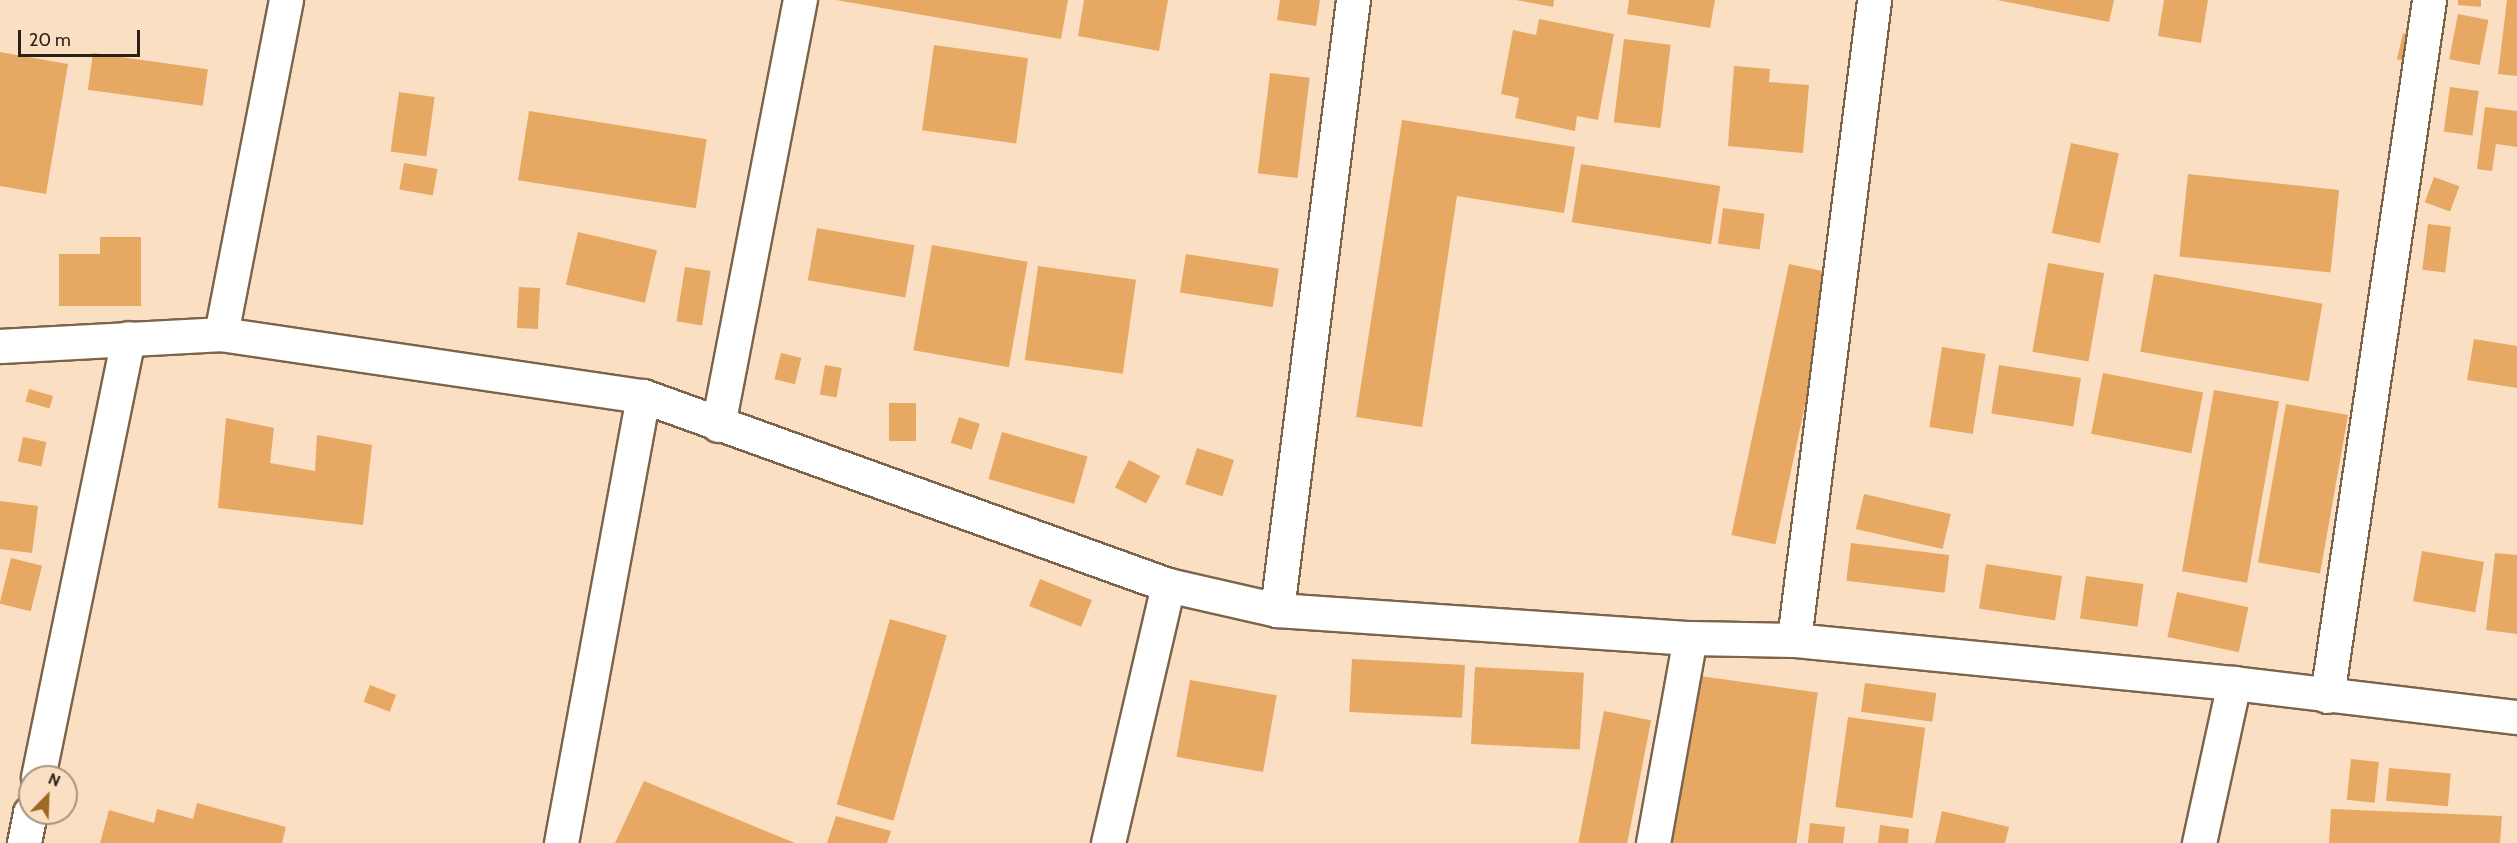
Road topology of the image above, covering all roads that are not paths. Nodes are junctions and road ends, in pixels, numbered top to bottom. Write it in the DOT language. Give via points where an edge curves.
graph roads {
  1 [pos="286,0"];
  2 [pos="800,0"];
  3 [pos="1353,0"];
  4 [pos="1874,0"];
  5 [pos="2429,0"];
  6 [pos="221,334"];
  7 [pos="128,338"];
  8 [pos="0,345"];
  9 [pos="644,396"];
  10 [pos="718,425"];
  11 [pos="1168,585"];
  12 [pos="1277,610"];
  13 [pos="1690,638"];
  14 [pos="1794,640"];
  15 [pos="2234,683"];
  16 [pos="2327,696"];
  17 [pos="2517,717"];
  18 [pos="40,765"];
  19 [pos="28,825"];
  20 [pos="24,843"];
  21 [pos="561,843"];
  22 [pos="1108,843"];
  23 [pos="1653,843"];
  24 [pos="2199,843"];
  1 -- 6 [label="street"];
  2 -- 10 [label="street"];
  3 -- 12 [label="street" via="1295,439"];
  4 -- 14 [label="street"];
  5 -- 16 [label="street"];
  6 -- 7 [label="street"];
  6 -- 9 [label="street"];
  7 -- 8 [label="street"];
  7 -- 18 [label="street"];
  9 -- 10 [label="street"];
  9 -- 21 [label="street"];
  10 -- 11 [label="street"];
  11 -- 12 [label="street"];
  11 -- 22 [label="street"];
  12 -- 13 [label="street"];
  13 -- 14 [label="street"];
  13 -- 23 [label="street"];
  14 -- 15 [label="street"];
  15 -- 16 [label="street"];
  15 -- 24 [label="street"];
  16 -- 17 [label="street"];
  19 -- 20 [label="street"];
}
